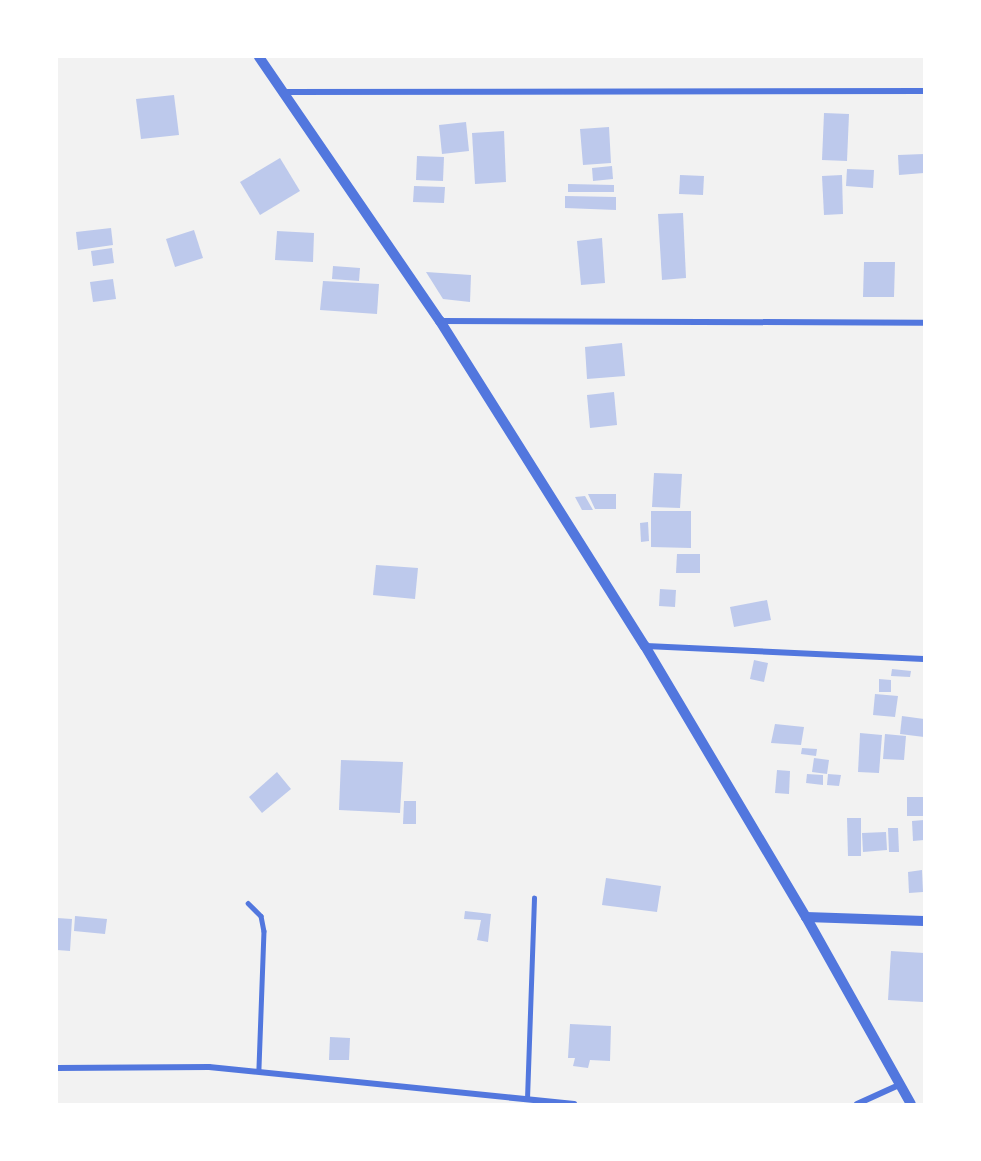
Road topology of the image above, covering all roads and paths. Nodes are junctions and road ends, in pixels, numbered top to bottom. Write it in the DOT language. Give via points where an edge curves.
graph roads {
  1 [pos="259,57"];
  2 [pos="280,92"];
  3 [pos="924,92"];
  4 [pos="440,321"];
  5 [pos="923,324"];
  6 [pos="645,646"];
  7 [pos="924,658"];
  8 [pos="534,898"];
  9 [pos="248,903"];
  10 [pos="806,917"];
  11 [pos="924,921"];
  12 [pos="57,1068"];
  13 [pos="259,1070"];
  14 [pos="899,1085"];
  15 [pos="527,1099"];
  16 [pos="574,1104"];
  17 [pos="857,1104"];
  18 [pos="911,1104"];
  1 -- 2 [label="street"];
  2 -- 3 [label="street"];
  2 -- 4 [label="street"];
  4 -- 5 [label="street"];
  4 -- 6 [label="street"];
  6 -- 7 [label="street"];
  6 -- 10 [label="street"];
  8 -- 15 [label="lane"];
  9 -- 13 [label="lane" via="261,916 264,931"];
  10 -- 11 [label="street"];
  10 -- 14 [label="street"];
  12 -- 13 [label="street"];
  13 -- 15 [label="street"];
  14 -- 17 [label="street"];
  14 -- 18 [label="street"];
  15 -- 16 [label="street"];
}
